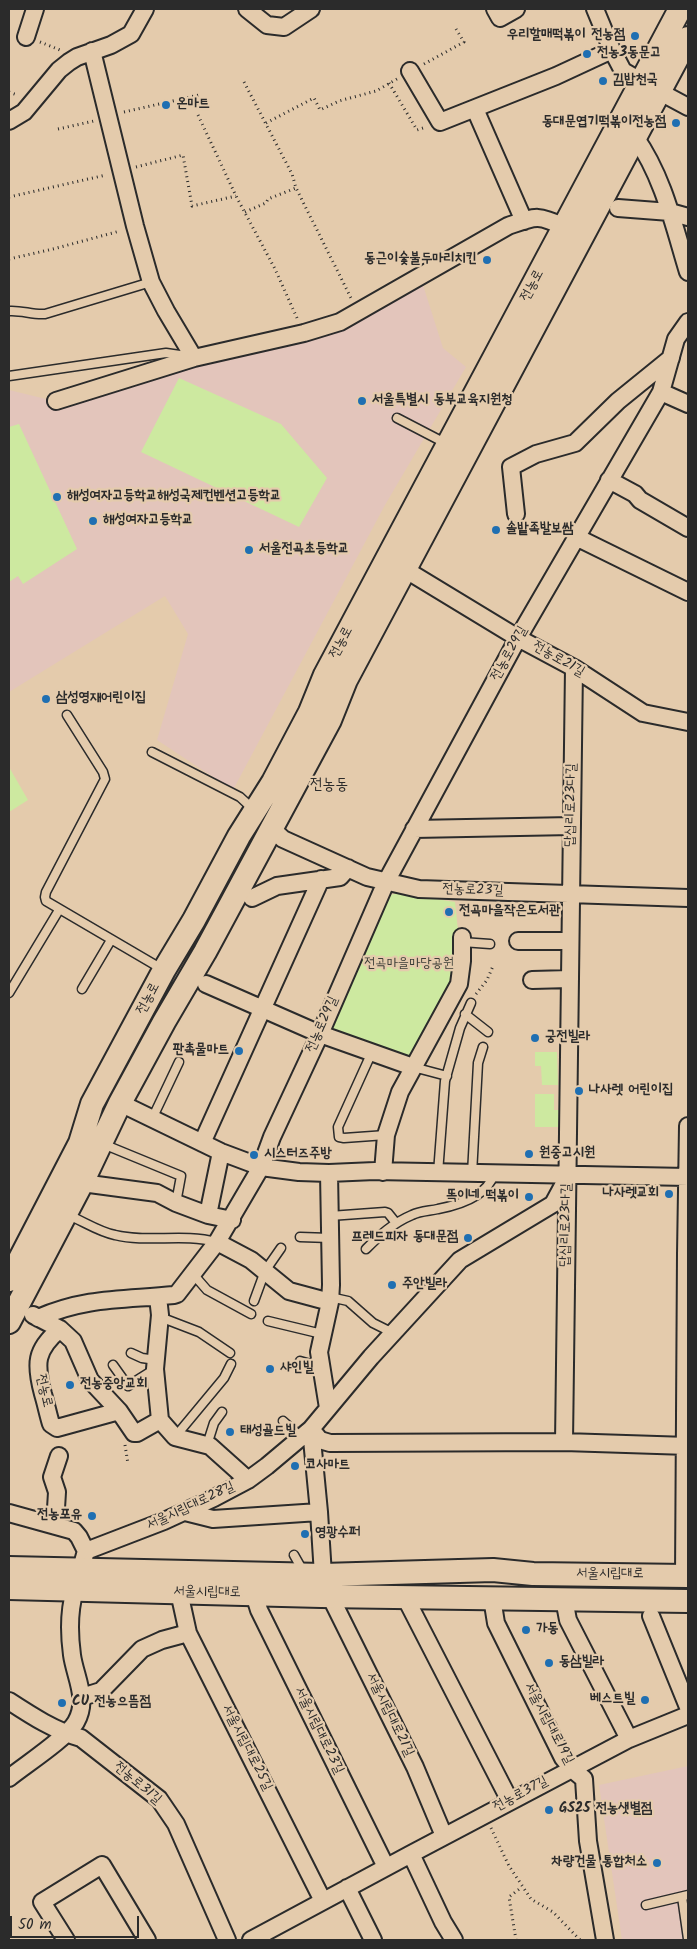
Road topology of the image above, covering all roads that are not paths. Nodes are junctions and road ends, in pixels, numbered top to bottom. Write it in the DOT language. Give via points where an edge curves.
graph roads {
  1 [pos="35,9"];
  2 [pos="145,9"];
  3 [pos="247,9"];
  4 [pos="310,9"];
  5 [pos="495,9"];
  6 [pos="516,9"];
  7 [pos="595,9"];
  8 [pos="680,9"];
  9 [pos="26,37"];
  10 [pos="688,38"];
  11 [pos="612,50"];
  12 [pos="92,51"];
  13 [pos="410,72"];
  14 [pos="651,87"];
  15 [pos="688,107"];
  16 [pos="475,109"];
  17 [pos="9,121"];
  18 [pos="636,137"];
  19 [pos="618,208"];
  20 [pos="670,212"];
  21 [pos="688,217"];
  22 [pos="524,221"];
  23 [pos="565,227"];
  24 [pos="688,272"];
  25 [pos="151,282"];
  26 [pos="9,311"];
  27 [pos="688,322"];
  28 [pos="194,358"];
  29 [pos="671,358"];
  30 [pos="9,376"];
  31 [pos="661,392"];
  32 [pos="56,401"];
  33 [pos="688,404"];
  34 [pos="397,418"];
  35 [pos="458,450"];
  36 [pos="610,480"];
  37 [pos="516,514"];
  38 [pos="688,528"];
  39 [pos="576,537"];
  40 [pos="406,570"];
  41 [pos="688,592"];
  42 [pos="518,638"];
  43 [pos="574,668"];
  44 [pos="67,715"];
  45 [pos="688,722"];
  46 [pos="152,752"];
  47 [pos="263,819"];
  48 [pos="572,826"];
  49 [pos="414,829"];
  50 [pos="348,868"];
  51 [pos="321,879"];
  52 [pos="386,882"];
  53 [pos="571,893"];
  54 [pos="252,898"];
  55 [pos="688,898"];
  56 [pos="59,910"];
  57 [pos="462,939"];
  58 [pos="111,940"];
  59 [pos="518,941"];
  60 [pos="570,941"];
  61 [pos="490,944"];
  62 [pos="164,970"];
  63 [pos="570,979"];
  64 [pos="532,980"];
  65 [pos="196,983"];
  66 [pos="82,989"];
  67 [pos="9,993"];
  68 [pos="471,1003"];
  69 [pos="262,1009"];
  70 [pos="465,1014"];
  71 [pos="488,1032"];
  72 [pos="320,1034"];
  73 [pos="484,1046"];
  74 [pos="372,1052"];
  75 [pos="179,1062"];
  76 [pos="413,1067"];
  77 [pos="447,1076"];
  78 [pos="120,1103"];
  79 [pos="152,1119"];
  80 [pos="688,1126"];
  81 [pos="386,1135"];
  82 [pos="102,1143"];
  83 [pos="202,1143"];
  84 [pos="221,1152"];
  85 [pos="261,1167"];
  86 [pos="382,1172"];
  87 [pos="329,1173"];
  88 [pos="438,1174"];
  89 [pos="472,1174"];
  90 [pos="494,1174"];
  91 [pos="568,1175"];
  92 [pos="688,1177"];
  93 [pos="82,1183"];
  94 [pos="176,1203"];
  95 [pos="66,1214"];
  96 [pos="208,1215"];
  97 [pos="330,1216"];
  98 [pos="232,1220"];
  99 [pos="396,1223"];
  100 [pos="300,1237"];
  101 [pos="331,1238"];
  102 [pos="218,1242"];
  103 [pos="281,1248"];
  104 [pos="366,1249"];
  105 [pos="687,1254"];
  106 [pos="265,1271"];
  107 [pos="193,1274"];
  108 [pos="9,1278"];
  109 [pos="158,1297"];
  110 [pos="330,1300"];
  111 [pos="254,1301"];
  112 [pos="13,1314"];
  113 [pos="251,1314"];
  114 [pos="160,1317"];
  115 [pos="38,1318"];
  116 [pos="268,1321"];
  117 [pos="60,1329"];
  118 [pos="393,1333"];
  119 [pos="322,1334"];
  120 [pos="131,1353"];
  121 [pos="230,1354"];
  122 [pos="300,1361"];
  123 [pos="156,1364"];
  124 [pos="231,1364"];
  125 [pos="114,1365"];
  126 [pos="321,1367"];
  127 [pos="328,1408"];
  128 [pos="119,1411"];
  129 [pos="222,1412"];
  130 [pos="160,1420"];
  131 [pos="283,1421"];
  132 [pos="306,1433"];
  133 [pos="175,1437"];
  134 [pos="564,1442"];
  135 [pos="207,1445"];
  136 [pos="686,1446"];
  137 [pos="59,1456"];
  138 [pos="248,1480"];
  139 [pos="185,1512"];
  140 [pos="319,1512"];
  141 [pos="9,1513"];
  142 [pos="55,1525"];
  143 [pos="294,1555"];
  144 [pos="9,1568"];
  145 [pos="81,1570"];
  146 [pos="686,1575"];
  147 [pos="319,1582"];
  148 [pos="9,1588"];
  149 [pos="179,1592"];
  150 [pos="254,1594"];
  151 [pos="405,1597"];
  152 [pos="492,1598"];
  153 [pos="564,1599"];
  154 [pos="688,1601"];
  155 [pos="651,1616"];
  156 [pos="188,1633"];
  157 [pos="82,1697"];
  158 [pos="9,1701"];
  159 [pos="688,1707"];
  160 [pos="688,1715"];
  161 [pos="66,1734"];
  162 [pos="629,1739"];
  163 [pos="572,1769"];
  164 [pos="9,1778"];
  165 [pos="510,1801"];
  166 [pos="444,1836"];
  167 [pos="410,1854"];
  168 [pos="386,1867"];
  169 [pos="347,1888"];
  170 [pos="685,1896"];
  171 [pos="323,1901"];
  172 [pos="646,1905"];
  173 [pos="688,1939"];
  174 [pos="66,1940"];
  175 [pos="148,1940"];
  176 [pos="228,1940"];
  177 [pos="251,1940"];
  178 [pos="373,1940"];
  179 [pos="454,1940"];
  180 [pos="605,1940"];
  1 -- 9 [label="street"];
  2 -- 12 [label="street" via="131,34"];
  3 -- 4 [label="street" via="267,25 284,27"];
  5 -- 6 [label="street" via="500,18"];
  7 -- 11 [label="street"];
  8 -- 14 [label="main road, 전농로"];
  10 -- 14 [label="main road, 전농로"];
  11 -- 14 [label="street" via="623,72"];
  11 -- 16 [label="street"];
  12 -- 17 [label="street" via="64,66 24,112"];
  12 -- 25 [label="street"];
  13 -- 16 [label="street" via="440,122"];
  14 -- 15 [label="street"];
  14 -- 18 [label="main road, 전농로"];
  14 -- 23 [label="main road, 전농로"];
  16 -- 22 [label="street"];
  18 -- 20 [label="street" via="648,154"];
  18 -- 35 [label="main road, 전농로"];
  19 -- 20 [label="street"];
  20 -- 21 [label="street"];
  20 -- 24 [label="street"];
  22 -- 23 [label="street" via="536,216"];
  22 -- 28 [label="street" via="508,226 340,322"];
  23 -- 35 [label="main road, 전농로"];
  25 -- 26 [label="lane" via="45,314"];
  25 -- 28 [label="street"];
  27 -- 29 [label="street, 전농로29길" via="676,339"];
  28 -- 30 [label="lane" via="166,353"];
  28 -- 32 [label="street"];
  29 -- 31 [label="street, 전농로29길"];
  29 -- 37 [label="street" via="618,401 575,443 536,454 511,467"];
  31 -- 33 [label="street"];
  31 -- 36 [label="street, 전농로29길"];
  34 -- 35 [label="lane"];
  35 -- 40 [label="main road, 전농로"];
  35 -- 47 [label="main road, 전농로" via="325,675 310,712 273,782"];
  36 -- 38 [label="street"];
  36 -- 39 [label="street, 전농로29길"];
  39 -- 41 [label="street"];
  39 -- 42 [label="street, 전농로29길"];
  40 -- 42 [label="street, 전농로21길"];
  40 -- 47 [label="main road, 전농로" via="346,680 330,720"];
  42 -- 43 [label="street, 전농로21길"];
  42 -- 49 [label="street, 전농로29길"];
  43 -- 45 [label="street, 전농로21길" via="644,714"];
  43 -- 48 [label="street, 답십리로23다길"];
  44 -- 56 [label="lane" via="105,779 45,894 46,901"];
  46 -- 47 [label="lane" via="240,797"];
  47 -- 50 [label="street, 전농로23길" via="283,839"];
  47 -- 62 [label="main road, 전농로"];
  47 -- 65 [label="main road, 전농로"];
  48 -- 49 [label="street"];
  48 -- 53 [label="street, 답십리로23다길"];
  49 -- 52 [label="street, 전농로29길"];
  50 -- 51 [label="street" via="340,877"];
  50 -- 52 [label="street, 전농로23길"];
  51 -- 54 [label="street" via="277,886"];
  51 -- 69 [label="street"];
  52 -- 53 [label="street, 전농로23길" via="419,889"];
  52 -- 72 [label="street, 전농로29길"];
  53 -- 55 [label="street, 전농로23길"];
  53 -- 60 [label="street, 답십리로23다길"];
  56 -- 58 [label="lane"];
  56 -- 67 [label="lane"];
  57 -- 61 [label="lane"];
  57 -- 76 [label="street" via="459,984"];
  58 -- 62 [label="lane"];
  58 -- 66 [label="lane"];
  59 -- 60 [label="street"];
  60 -- 63 [label="street, 답십리로23다길"];
  62 -- 65 [label="main road"];
  62 -- 108 [label="main road, 전농로" via="92,1104 80,1143"];
  63 -- 64 [label="street"];
  63 -- 91 [label="street, 답십리로23다길"];
  65 -- 69 [label="street"];
  65 -- 78 [label="main road, 전농로"];
  68 -- 70 [label="lane"];
  69 -- 72 [label="street"];
  69 -- 83 [label="street"];
  70 -- 71 [label="lane"];
  70 -- 77 [label="lane"];
  72 -- 74 [label="street"];
  72 -- 85 [label="street, 전농로29길" via="278,1122"];
  73 -- 89 [label="lane" via="478,1063"];
  74 -- 76 [label="street"];
  74 -- 81 [label="lane" via="338,1127 338,1134 344,1138"];
  75 -- 79 [label="lane"];
  76 -- 77 [label="lane"];
  76 -- 81 [label="street" via="400,1092"];
  77 -- 88 [label="lane"];
  78 -- 79 [label="street"];
  78 -- 82 [label="main road, 전농로"];
  79 -- 83 [label="street"];
  80 -- 92 [label="street"];
  81 -- 86 [label="street"];
  82 -- 93 [label="main road, 전농로"];
  82 -- 94 [label="lane" via="181,1176"];
  83 -- 84 [label="street"];
  84 -- 85 [label="street"];
  84 -- 96 [label="street"];
  85 -- 87 [label="street"];
  85 -- 98 [label="street, 전농로29길"];
  86 -- 87 [label="street"];
  86 -- 88 [label="street"];
  87 -- 97 [label="street"];
  88 -- 89 [label="street"];
  89 -- 90 [label="street"];
  90 -- 91 [label="street"];
  90 -- 99 [label="lane" via="490,1184 473,1197 418,1212"];
  91 -- 92 [label="street"];
  91 -- 118 [label="street, 서울시립대로28길" via="552,1204 460,1260"];
  91 -- 134 [label="street, 답십리로23다길"];
  92 -- 105 [label="street"];
  93 -- 94 [label="street" via="150,1192"];
  93 -- 95 [label="main road, 전농로"];
  94 -- 96 [label="street"];
  95 -- 102 [label="lane" via="115,1235"];
  95 -- 112 [label="main road, 전농로"];
  96 -- 98 [label="street"];
  97 -- 99 [label="lane" via="385,1212"];
  97 -- 101 [label="street"];
  98 -- 102 [label="street, 전농로29길"];
  99 -- 104 [label="lane"];
  100 -- 101 [label="lane"];
  101 -- 110 [label="street"];
  102 -- 106 [label="street"];
  102 -- 107 [label="street, 전농로29길"];
  103 -- 106 [label="lane"];
  105 -- 136 [label="street"];
  106 -- 110 [label="street" via="289,1292"];
  106 -- 111 [label="lane"];
  107 -- 109 [label="street, 전농로29길" via="177,1294"];
  107 -- 113 [label="lane" via="207,1290"];
  109 -- 114 [label="street"];
  109 -- 115 [label="street, 전농로29길" via="92,1301"];
  110 -- 118 [label="lane" via="348,1301 373,1323"];
  110 -- 119 [label="street"];
  112 -- 115 [label="street"];
  114 -- 121 [label="lane" via="199,1332"];
  114 -- 123 [label="street"];
  115 -- 117 [label="street"];
  116 -- 119 [label="lane"];
  117 -- 128 [label="street" via="76,1345 92,1382"];
  117 -- 128 [label="street, 전농로" via="49,1338 38,1360 37,1373 50,1421 57,1428"];
  118 -- 127 [label="street, 서울시립대로28길"];
  119 -- 126 [label="street"];
  120 -- 123 [label="lane"];
  122 -- 126 [label="lane"];
  123 -- 125 [label="lane" via="128,1386"];
  123 -- 130 [label="street"];
  124 -- 133 [label="lane" via="224,1378"];
  126 -- 127 [label="street"];
  127 -- 132 [label="street, 서울시립대로28길"];
  128 -- 130 [label="street" via="135,1434"];
  129 -- 135 [label="lane"];
  130 -- 133 [label="street"];
  131 -- 132 [label="lane"];
  132 -- 134 [label="street" via="330,1443"];
  132 -- 138 [label="street, 서울시립대로28길"];
  132 -- 140 [label="street"];
  133 -- 135 [label="street"];
  134 -- 136 [label="street"];
  135 -- 138 [label="street"];
  136 -- 146 [label="street"];
  137 -- 142 [label="street" via="52,1477 58,1492"];
  138 -- 139 [label="street, 서울시립대로28길"];
  139 -- 140 [label="street" via="213,1519"];
  139 -- 145 [label="street, 서울시립대로28길"];
  140 -- 147 [label="street"];
  141 -- 142 [label="street"];
  142 -- 145 [label="street" via="74,1531 79,1537"];
  143 -- 147 [label="lane"];
  144 -- 145 [label="main road, 서울시립대로"];
  145 -- 147 [label="main road, 서울시립대로"];
  145 -- 148 [label="main road, 서울시립대로"];
  145 -- 149 [label="main road, 서울시립대로"];
  145 -- 157 [label="street" via="70,1607 72,1655"];
  146 -- 147 [label="main road, 서울시립대로" via="532,1574 493,1570"];
  147 -- 150 [label="main road, 서울시립대로"];
  147 -- 151 [label="main road, 서울시립대로"];
  147 -- 166 [label="street, 서울시립대로21길" via="415,1766"];
  149 -- 150 [label="main road, 서울시립대로"];
  149 -- 156 [label="street, 서울시립대로25길"];
  150 -- 168 [label="street, 서울시립대로23길"];
  151 -- 152 [label="main road, 서울시립대로"];
  151 -- 165 [label="street"];
  152 -- 153 [label="main road, 서울시립대로"];
  152 -- 163 [label="street, 서울시립대로19길" via="496,1623 563,1758"];
  153 -- 154 [label="main road, 서울시립대로"];
  153 -- 162 [label="street, 서울시립대로" via="568,1620"];
  155 -- 159 [label="street"];
  156 -- 157 [label="street" via="142,1649 101,1691"];
  156 -- 171 [label="street, 서울시립대로25길"];
  157 -- 161 [label="street" via="77,1721"];
  158 -- 161 [label="street, 전농로31길"];
  160 -- 162 [label="street, 전농로37길"];
  161 -- 164 [label="street"];
  161 -- 176 [label="street, 전농로31길" via="81,1738 159,1799 176,1824"];
  162 -- 163 [label="street, 전농로37길"];
  163 -- 165 [label="street, 전농로37길"];
  163 -- 180 [label="street, 서울시립대로19길" via="584,1779 588,1841"];
  165 -- 166 [label="street, 전농로37길"];
  166 -- 167 [label="street, 전농로37길"];
  167 -- 168 [label="street, 전농로37길"];
  167 -- 179 [label="street"];
  168 -- 169 [label="street, 전농로37길"];
  169 -- 171 [label="street, 전농로37길"];
  169 -- 178 [label="street"];
  170 -- 172 [label="lane"];
  170 -- 173 [label="lane"];
  171 -- 177 [label="street, 전농로37길"];
  174 -- 175 [label="street" via="42,1902 102,1866"];
}
